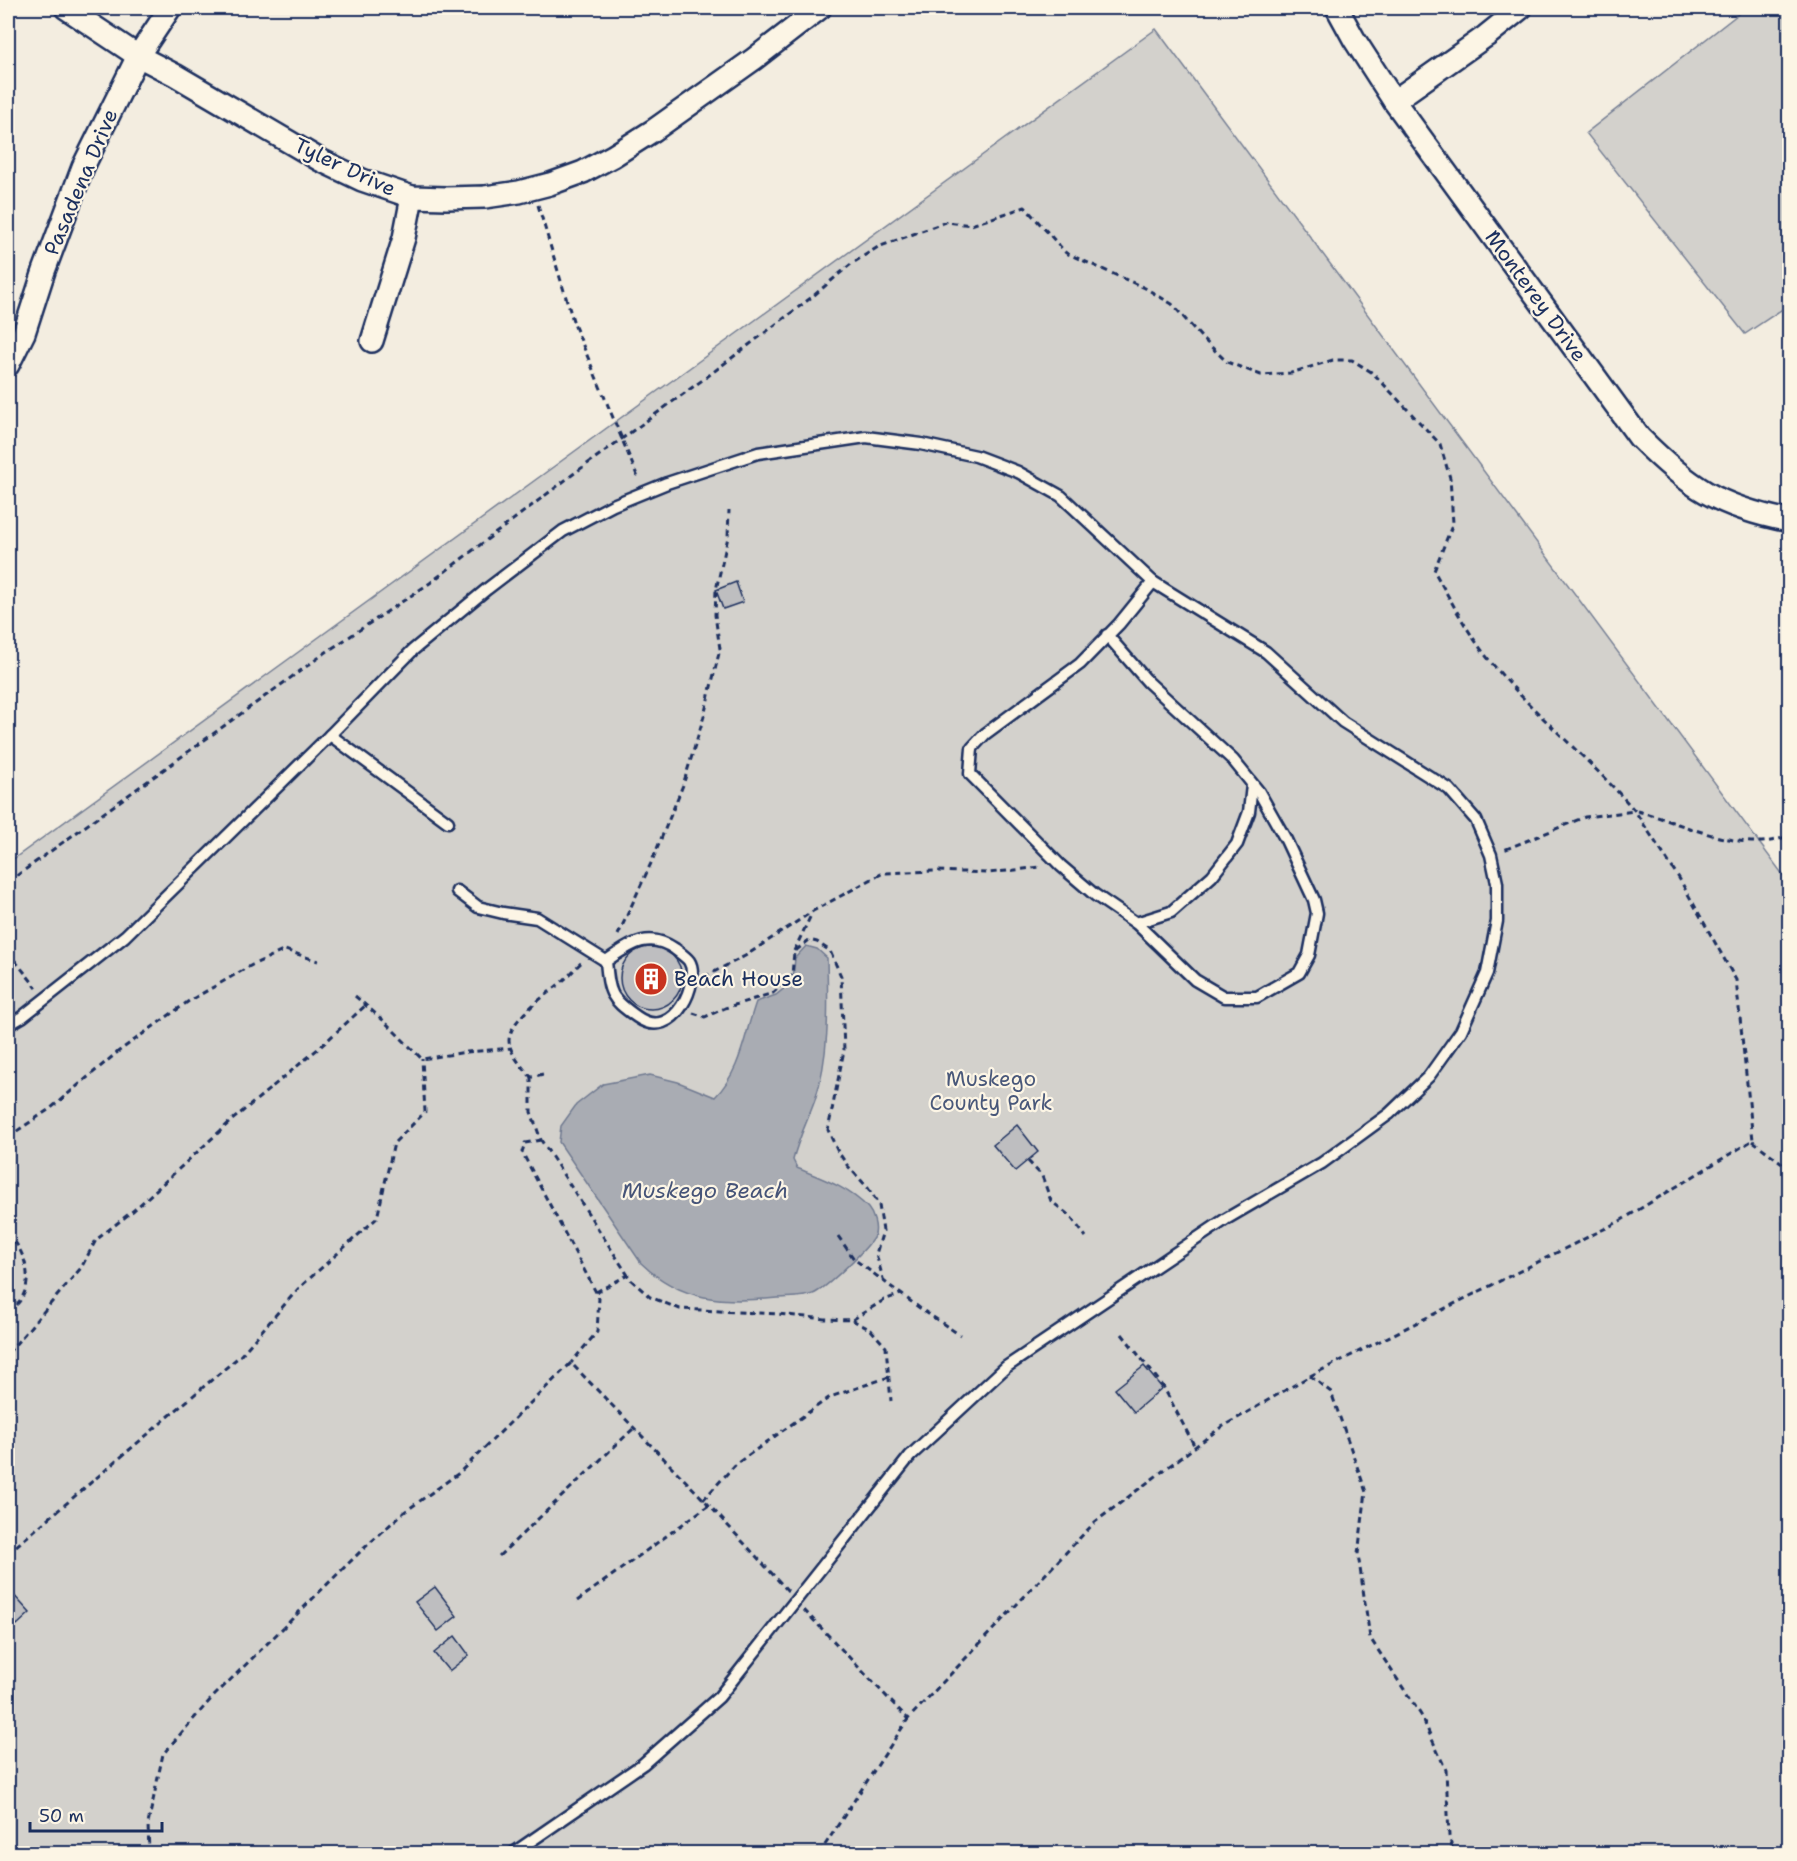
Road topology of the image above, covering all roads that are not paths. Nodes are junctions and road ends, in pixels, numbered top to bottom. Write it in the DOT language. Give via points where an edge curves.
graph roads {
  1 [pos="66,8"];
  2 [pos="170,8"];
  3 [pos="820,8"];
  4 [pos="1337,8"];
  5 [pos="1521,8"];
  6 [pos="138,56"];
  7 [pos="1394,101"];
  8 [pos="412,197"];
  9 [pos="372,340"];
  10 [pos="8,365"];
  11 [pos="1790,520"];
  12 [pos="1153,582"];
  13 [pos="1107,635"];
  14 [pos="330,735"];
  15 [pos="1252,785"];
  16 [pos="448,822"];
  17 [pos="457,891"];
  18 [pos="1136,923"];
  19 [pos="606,961"];
  20 [pos="8,1025"];
  21 [pos="512,1854"];
  1 -- 6 [label="street, Tyler Drive"];
  2 -- 6 [label="street, Pasadena Drive"];
  3 -- 8 [label="street, Tyler Drive" via="754,59 613,156 583,172 533,189 485,197"];
  4 -- 7 [label="street, Monterey Drive"];
  5 -- 7 [label="street"];
  6 -- 8 [label="street, Tyler Drive" via="320,160"];
  6 -- 10 [label="street, Pasadena Drive" via="83,167 24,333"];
  7 -- 11 [label="street, Monterey Drive" via="1639,437 1671,469 1706,494 1750,511"];
  8 -- 9 [label="street" via="404,238"];
  12 -- 13 [label="lane"];
  12 -- 14 [label="lane" via="1061,496 1018,472 976,456 866,437 758,453 645,492 563,531 412,650"];
  12 -- 21 [label="lane" via="1266,652 1343,722 1449,789 1476,820 1491,855 1497,883 1497,921 1487,973 1461,1031 1429,1076 1389,1114 1322,1163 1226,1219 1006,1368 910,1456 719,1698 643,1764"];
  13 -- 15 [label="lane" via="1148,682 1233,760"];
  13 -- 18 [label="lane" via="1080,664 985,734 972,748 970,774 1061,866"];
  14 -- 16 [label="lane"];
  14 -- 20 [label="lane" via="124,936"];
  15 -- 18 [label="lane" via="1249,812 1237,844 1212,876 1171,912"];
  15 -- 18 [label="lane" via="1286,840 1314,900 1317,913 1309,955 1299,973 1257,997 1224,998 1195,980"];
  17 -- 19 [label="lane" via="478,907 537,918"];
  19 -- 19 [label="lane" via="614,1000 645,1023 668,1022 680,1009 692,973 690,962 665,942 646,939"];
}
